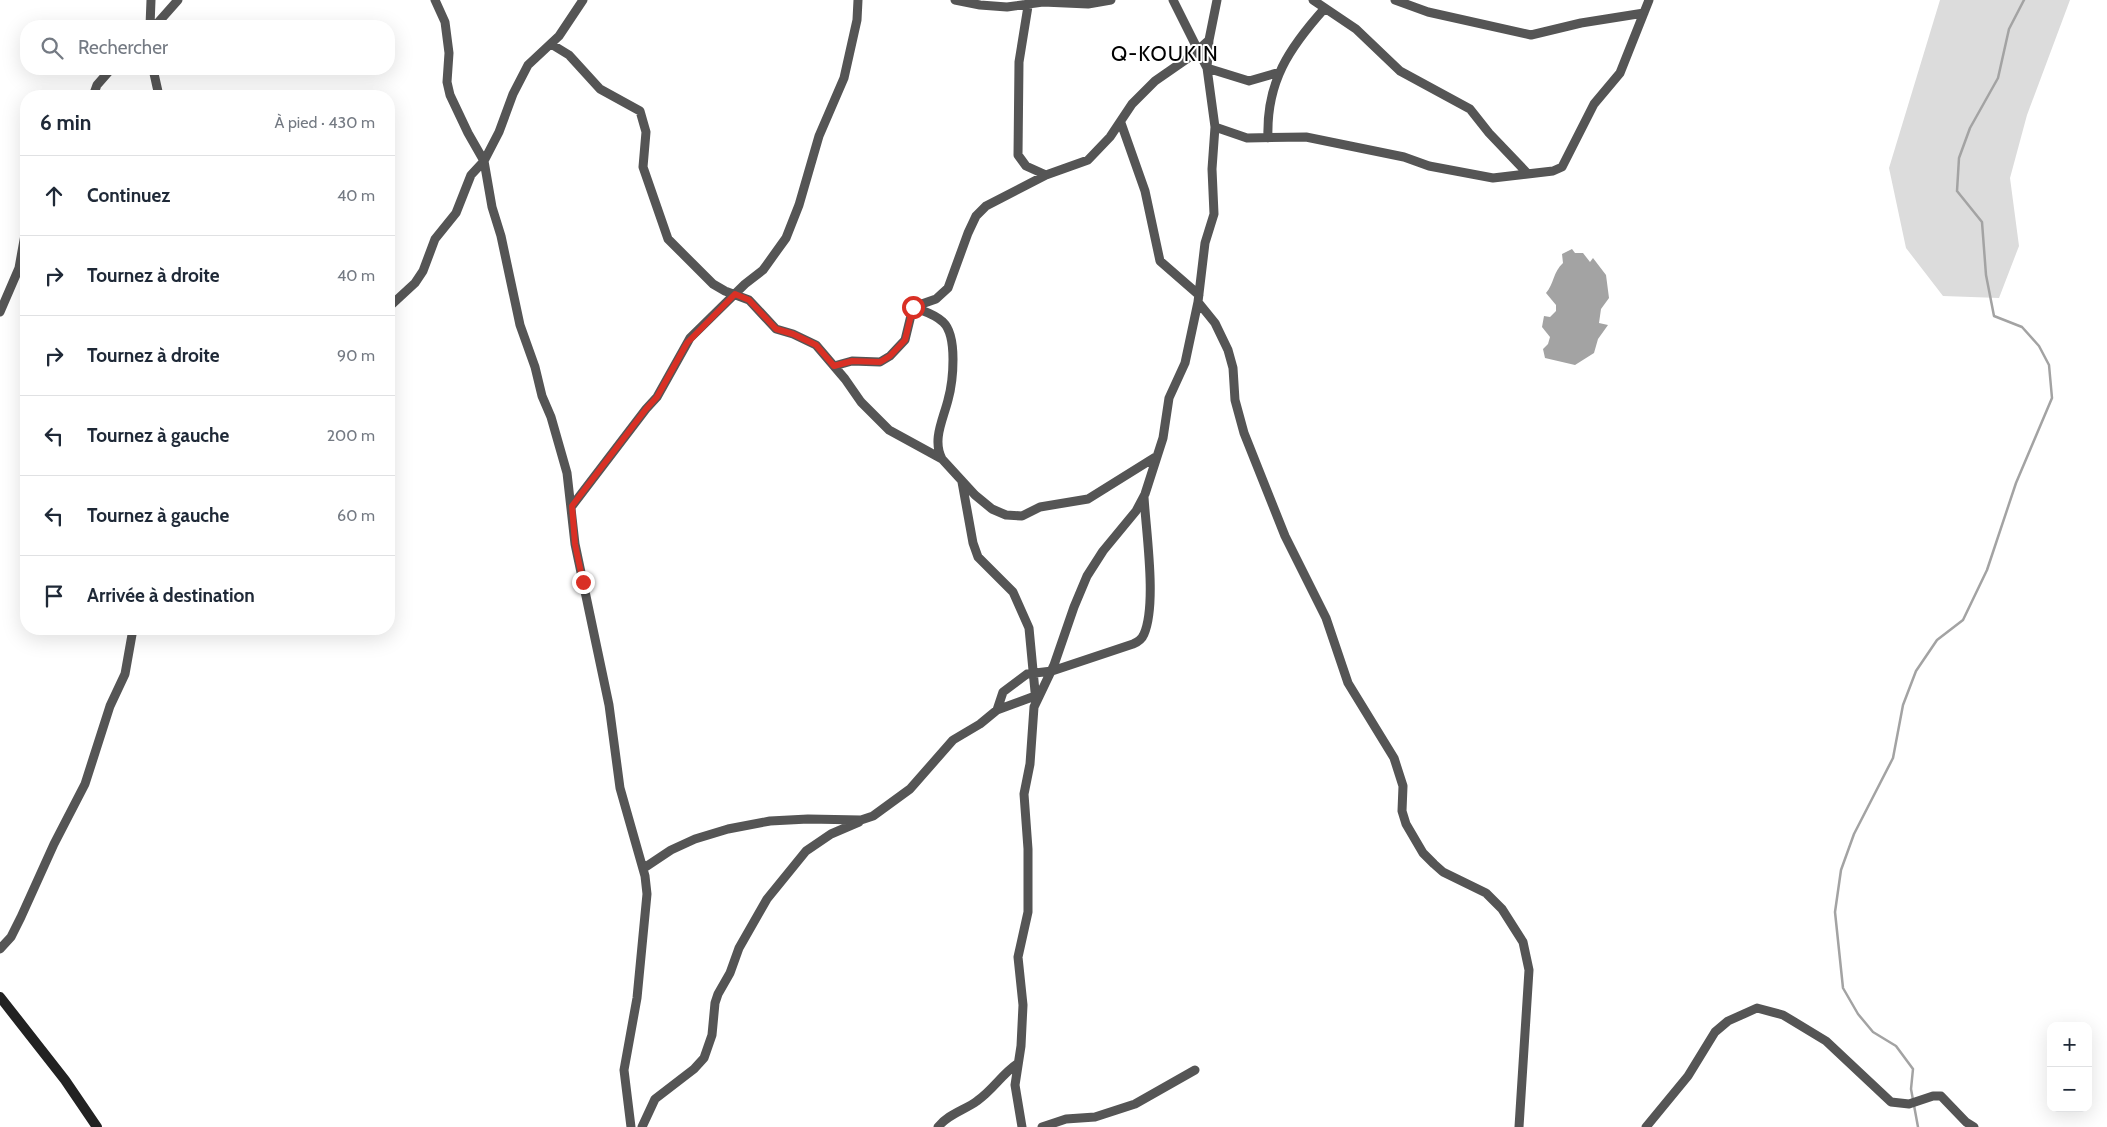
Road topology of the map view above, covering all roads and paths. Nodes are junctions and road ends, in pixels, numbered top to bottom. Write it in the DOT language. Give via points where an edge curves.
graph roads {
  1 [pos="151,0"];
  2 [pos="178,0"];
  3 [pos="436,0"];
  4 [pos="583,0"];
  5 [pos="858,0"];
  6 [pos="955,0"];
  7 [pos="962,0"];
  8 [pos="1111,0"];
  9 [pos="1173,0"];
  10 [pos="1217,0"];
  11 [pos="1313,0"];
  12 [pos="1395,0"];
  13 [pos="1648,0"];
  14 [pos="1029,2"];
  15 [pos="1325,8"];
  16 [pos="1644,12"];
  17 [pos="150,20"];
  18 [pos="160,20"];
  19 [pos="1209,40"];
  20 [pos="551,44"];
  21 [pos="1197,51"];
  22 [pos="1206,68"];
  23 [pos="1280,72"];
  24 [pos="106,75"];
  25 [pos="154,75"];
  26 [pos="95,90"];
  27 [pos="158,90"];
  28 [pos="1121,123"];
  29 [pos="1215,126"];
  30 [pos="1268,138"];
  31 [pos="484,161"];
  32 [pos="1528,174"];
  33 [pos="1046,175"];
  34 [pos="20,262"];
  35 [pos="735,294"];
  36 [pos="1199,298"];
  37 [pos="395,301"];
  38 [pos="913,307"];
  39 [pos="0,312"];
  40 [pos="834,366"];
  41 [pos="1157,456"];
  42 [pos="942,459"];
  43 [pos="962,480"];
  44 [pos="1144,497"];
  45 [pos="572,506"];
  46 [pos="132,635"];
  47 [pos="1052,671"];
  48 [pos="1033,672"];
  49 [pos="1036,699"];
  50 [pos="997,710"];
  51 [pos="862,820"];
  52 [pos="644,868"];
  53 [pos="0,949"];
  54 [pos="0,997"];
  55 [pos="1018,1064"];
  56 [pos="1195,1070"];
  57 [pos="97,1127"];
  58 [pos="630,1127"];
  59 [pos="642,1127"];
  60 [pos="938,1127"];
  61 [pos="1022,1127"];
  62 [pos="1042,1127"];
  63 [pos="1519,1127"];
  64 [pos="1646,1127"];
  65 [pos="1974,1127"];
  1 -- 17 [label="street"];
  2 -- 18 [label="street"];
  3 -- 31 [label="street" via="445,22 450,53 447,82 450,95"];
  4 -- 20 [label="street" via="565,30"];
  5 -- 35 [label="street" via="857,20 844,78 819,136 791,227 767,266"];
  6 -- 7 [label="street"];
  7 -- 14 [label="street" via="992,6"];
  8 -- 14 [label="street" via="1088,4"];
  9 -- 21 [label="street"];
  10 -- 19 [label="street"];
  11 -- 15 [label="street"];
  12 -- 16 [label="street" via="1428,12 1531,35 1582,22"];
  13 -- 16 [label="street"];
  14 -- 33 [label="street" via="1019,62 1018,155 1026,166"];
  15 -- 23 [label="street" via="1296,41"];
  15 -- 32 [label="street" via="1356,29 1400,71 1470,109"];
  16 -- 32 [label="street" via="1620,73 1594,104 1562,167"];
  19 -- 21 [label="street"];
  19 -- 22 [label="street"];
  20 -- 31 [label="street" via="528,65"];
  20 -- 35 [label="street" via="569,56 600,89 640,111 646,132 643,167 668,239 713,284"];
  21 -- 22 [label="street"];
  21 -- 28 [label="street" via="1155,80 1132,104"];
  22 -- 23 [label="street" via="1249,81"];
  22 -- 29 [label="street"];
  23 -- 30 [label="street" via="1269,108"];
  24 -- 26 [label="street"];
  25 -- 27 [label="street"];
  28 -- 33 [label="street" via="1088,160"];
  28 -- 36 [label="street" via="1145,191 1160,261"];
  29 -- 30 [label="street" via="1247,138"];
  29 -- 36 [label="street" via="1212,169 1214,214 1205,243"];
  30 -- 32 [label="street" via="1306,137 1493,178"];
  31 -- 37 [label="street" via="472,175 456,213 435,239 419,277"];
  31 -- 45 [label="street" via="520,325 561,450"];
  33 -- 38 [label="street" via="986,206 976,216 968,233 948,288 936,299"];
  34 -- 39 [label="street"];
  35 -- 40 [label="street" via="749,300 776,329 816,345"];
  35 -- 45 [label="street" via="687,343 657,397"];
  36 -- 41 [label="street" via="1183,370 1169,398 1165,430"];
  36 -- 63 [label="street" via="1228,350 1235,400 1244,433 1285,536 1326,618 1348,683 1394,758 1403,786 1402,811 1406,824 1423,853 1443,872 1486,893 1502,909 1523,942 1530,970"];
  38 -- 40 [label="street" via="905,340 890,356 880,362 852,361"];
  38 -- 42 [label="street" via="938,318 949,334 953,371 937,447"];
  40 -- 42 [label="street" via="861,402 889,430"];
  41 -- 43 [label="street" via="1088,499 1040,507 1022,516 1006,515 992,509"];
  41 -- 44 [label="street"];
  42 -- 43 [label="street"];
  43 -- 48 [label="street" via="978,557 1010,588 1025,616 1032,640"];
  44 -- 47 [label="street" via="1087,576"];
  44 -- 47 [label="street" via="1150,601 1144,634 1133,644"];
  45 -- 52 [label="street" via="575,544 609,705 620,788"];
  46 -- 53 [label="street" via="126,674 110,706 85,784 22,917"];
  47 -- 48 [label="street"];
  47 -- 49 [label="street"];
  48 -- 49 [label="street"];
  48 -- 50 [label="street" via="1003,692"];
  49 -- 50 [label="street"];
  49 -- 55 [label="street" via="1024,794 1028,912 1018,957 1023,1005"];
  50 -- 51 [label="street" via="949,744 900,799"];
  51 -- 52 [label="street" via="789,820 728,829 671,850"];
  51 -- 59 [label="street" via="831,834 806,851 767,899 718,994 712,1035 704,1058 655,1099"];
  52 -- 58 [label="street" via="645,919 637,998 624,1070"];
  54 -- 57 [label="street"];
  55 -- 60 [label="street" via="985,1095"];
  55 -- 61 [label="street" via="1015,1085"];
  56 -- 62 [label="street" via="1135,1104 1095,1117 1066,1119"];
  64 -- 65 [label="street" via="1688,1076 1715,1032 1728,1021 1757,1008 1783,1015 1826,1041 1891,1102 1909,1104 1941,1096"];
}
